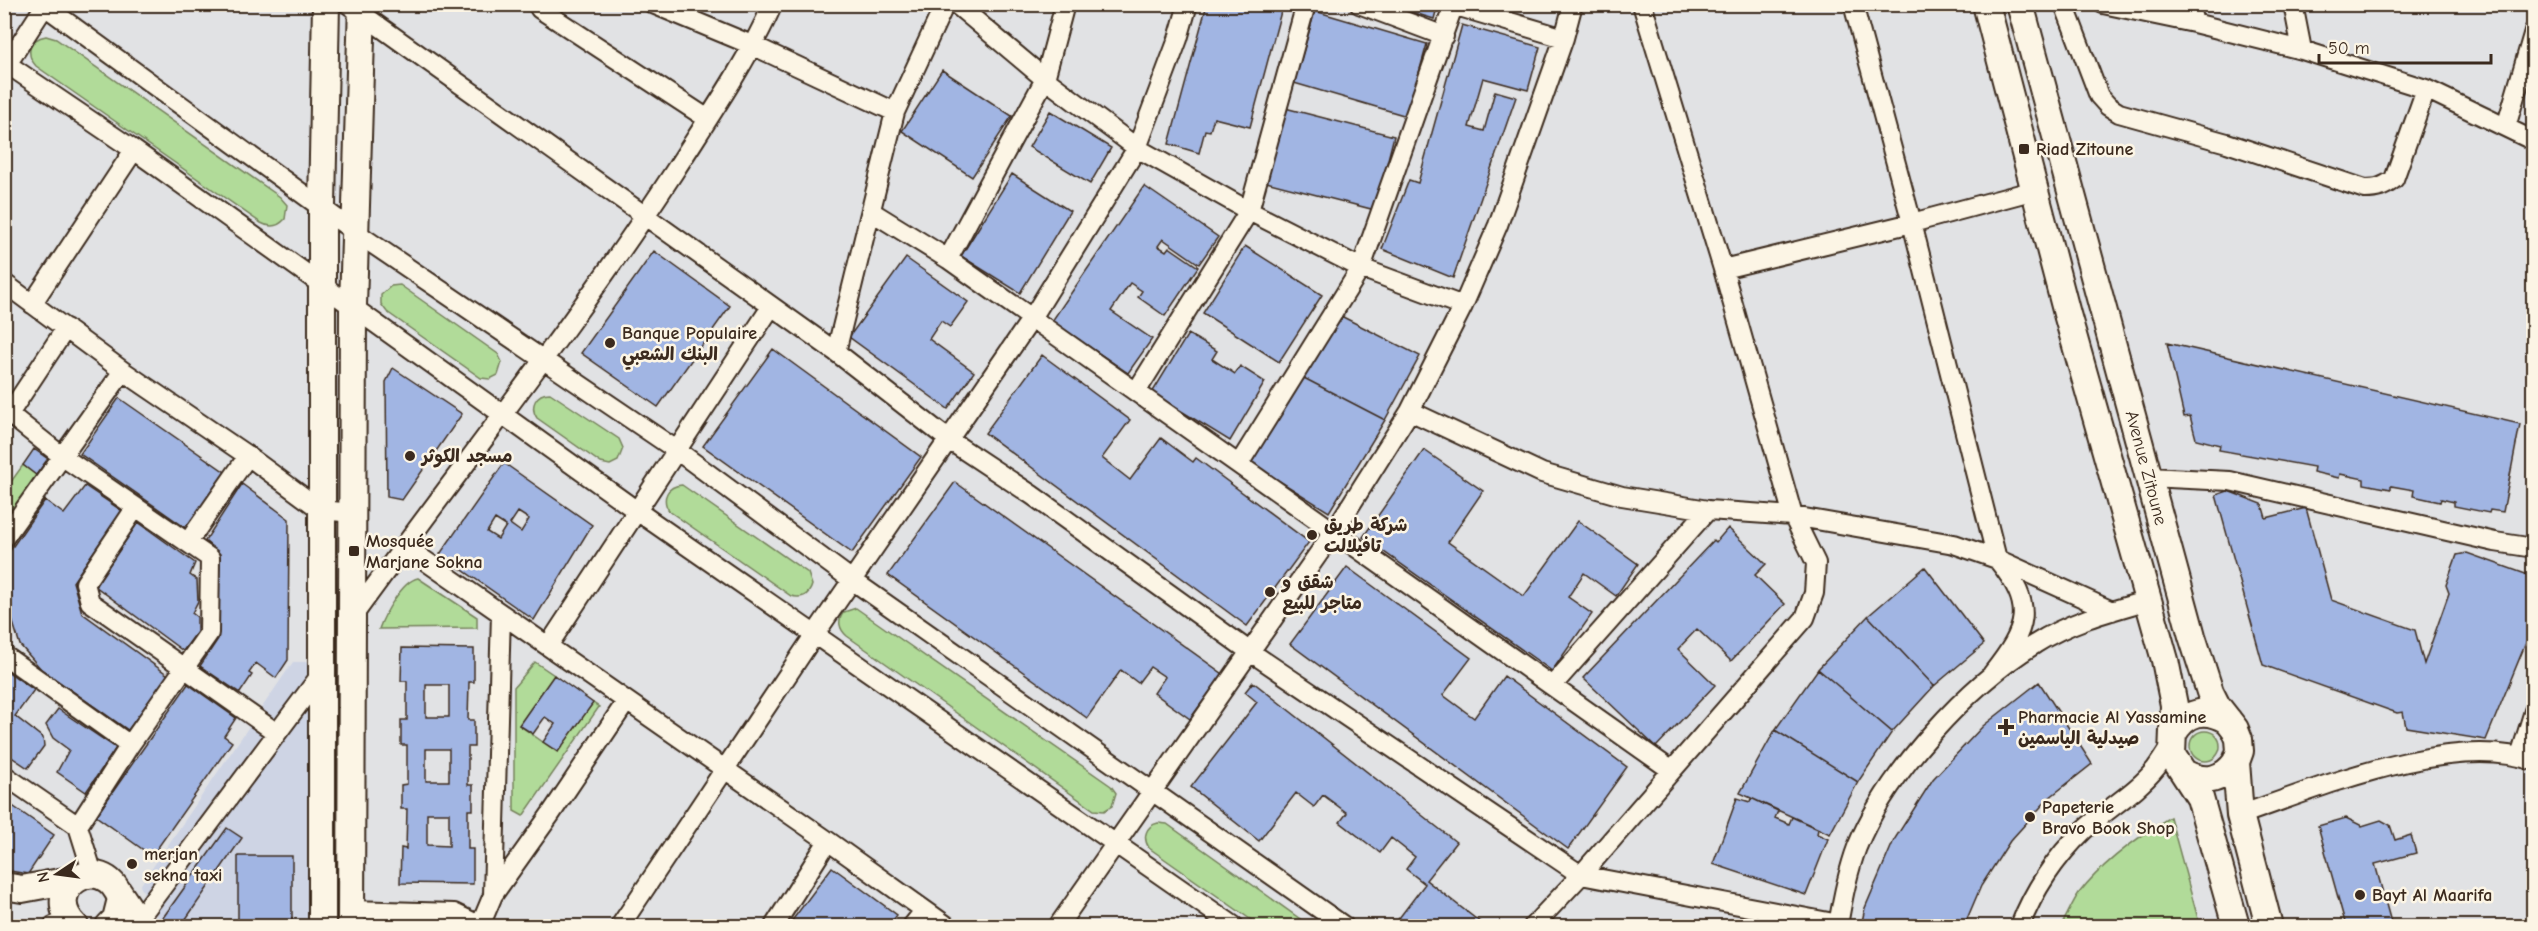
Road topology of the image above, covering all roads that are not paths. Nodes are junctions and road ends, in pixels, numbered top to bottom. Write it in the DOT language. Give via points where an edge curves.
graph roads {
  1 [pos="326,4"];
  2 [pos="537,4"];
  3 [pos="652,4"];
  4 [pos="773,4"];
  5 [pos="945,4"];
  6 [pos="956,4"];
  7 [pos="1065,4"];
  8 [pos="1188,4"];
  9 [pos="1306,4"];
  10 [pos="1359,4"];
  11 [pos="1573,4"];
  12 [pos="1642,4"];
  13 [pos="1853,4"];
  14 [pos="1986,4"];
  15 [pos="2020,4"];
  16 [pos="2064,4"];
  17 [pos="2103,4"];
  18 [pos="2189,4"];
  19 [pos="2294,4"];
  20 [pos="44,5"];
  21 [pos="1454,5"];
  22 [pos="357,7"];
  23 [pos="2194,23"];
  24 [pos="2534,31"];
  25 [pos="1444,36"];
  26 [pos="1564,38"];
  27 [pos="754,46"];
  28 [pos="2302,50"];
  29 [pos="6,65"];
  30 [pos="1045,79"];
  31 [pos="2426,89"];
  32 [pos="895,112"];
  33 [pos="708,119"];
  34 [pos="2506,127"];
  35 [pos="2534,141"];
  36 [pos="1137,148"];
  37 [pos="134,150"];
  38 [pos="2035,190"];
  39 [pos="322,206"];
  40 [pos="1250,211"];
  41 [pos="872,212"];
  42 [pos="645,216"];
  43 [pos="1912,223"];
  44 [pos="355,232"];
  45 [pos="948,259"];
  46 [pos="1361,268"];
  47 [pos="1723,270"];
  48 [pos="4,283"];
  49 [pos="323,285"];
  50 [pos="32,304"];
  51 [pos="353,306"];
  52 [pos="1464,306"];
  53 [pos="771,307"];
  54 [pos="1032,318"];
  55 [pos="66,328"];
  56 [pos="836,352"];
  57 [pos="544,362"];
  58 [pos="123,371"];
  59 [pos="1136,392"];
  60 [pos="1410,411"];
  61 [pos="7,412"];
  62 [pos="503,417"];
  63 [pos="949,440"];
  64 [pos="675,450"];
  65 [pos="248,456"];
  66 [pos="63,457"];
  67 [pos="1239,465"];
  68 [pos="2148,477"];
  69 [pos="136,507"];
  70 [pos="321,510"];
  71 [pos="1708,510"];
  72 [pos="637,511"];
  73 [pos="353,513"];
  74 [pos="1793,516"];
  75 [pos="7,529"];
  76 [pos="1333,533"];
  77 [pos="188,542"];
  78 [pos="404,546"];
  79 [pos="2534,548"];
  80 [pos="1997,559"];
  81 [pos="852,580"];
  82 [pos="2149,600"];
  83 [pos="2112,611"];
  84 [pos="501,614"];
  85 [pos="353,616"];
  86 [pos="815,634"];
  87 [pos="548,646"];
  88 [pos="1249,651"];
  89 [pos="4,655"];
  90 [pos="185,669"];
  91 [pos="322,673"];
  92 [pos="1992,674"];
  93 [pos="1552,686"];
  94 [pos="626,702"];
  95 [pos="2534,711"];
  96 [pos="2228,720"];
  97 [pos="277,733"];
  98 [pos="2172,740"];
  99 [pos="130,745"];
  100 [pos="2527,759"];
  101 [pos="2236,762"];
  102 [pos="1671,770"];
  103 [pos="725,771"];
  104 [pos="2184,773"];
  105 [pos="4,775"];
  106 [pos="2142,783"];
  107 [pos="1151,793"];
  108 [pos="2240,815"];
  109 [pos="78,826"];
  110 [pos="828,841"];
  111 [pos="1116,843"];
  112 [pos="1581,875"];
  113 [pos="84,877"];
  114 [pos="13,887"];
  115 [pos="117,890"];
  116 [pos="493,895"];
  117 [pos="924,911"];
  118 [pos="351,918"];
  119 [pos="66,922"];
  120 [pos="139,924"];
  121 [pos="1839,925"];
  122 [pos="481,926"];
  123 [pos="109,927"];
  124 [pos="322,927"];
  125 [pos="620,927"];
  126 [pos="774,927"];
  127 [pos="912,927"];
  128 [pos="947,927"];
  129 [pos="1058,927"];
  130 [pos="1234,927"];
  131 [pos="1344,927"];
  132 [pos="1533,927"];
  133 [pos="2020,927"];
  134 [pos="2236,927"];
  135 [pos="2270,927"];
  1 -- 39 [label="street"];
  2 -- 33 [label="street"];
  3 -- 27 [label="street"];
  4 -- 27 [label="street"];
  5 -- 32 [label="street"];
  6 -- 30 [label="street"];
  7 -- 30 [label="street"];
  8 -- 36 [label="street"];
  9 -- 40 [label="street"];
  10 -- 25 [label="street"];
  11 -- 26 [label="street"];
  12 -- 47 [label="street"];
  13 -- 43 [label="street"];
  14 -- 38 [label="street, Avenue Zitoune"];
  15 -- 68 [label="street, Avenue Zitoune"];
  16 -- 31 [label="street" via="2099,96 2119,113 2228,143 2365,189 2386,186 2394,179"];
  17 -- 23 [label="street"];
  18 -- 23 [label="street"];
  19 -- 28 [label="street"];
  20 -- 29 [label="street"];
  20 -- 39 [label="street"];
  21 -- 25 [label="street"];
  21 -- 26 [label="street"];
  22 -- 42 [label="street"];
  22 -- 44 [label="street"];
  23 -- 28 [label="street"];
  24 -- 34 [label="street"];
  25 -- 46 [label="street"];
  26 -- 52 [label="street" via="1498,225"];
  27 -- 32 [label="street"];
  27 -- 33 [label="street"];
  28 -- 31 [label="street"];
  29 -- 37 [label="street"];
  30 -- 36 [label="street"];
  30 -- 45 [label="street"];
  31 -- 34 [label="street"];
  32 -- 41 [label="street"];
  33 -- 42 [label="street"];
  34 -- 35 [label="street"];
  36 -- 40 [label="street"];
  36 -- 54 [label="street"];
  37 -- 49 [label="street"];
  37 -- 50 [label="street"];
  38 -- 43 [label="street"];
  38 -- 82 [label="street, Avenue Zitoune"];
  39 -- 44 [label="street"];
  39 -- 49 [label="street"];
  40 -- 46 [label="street"];
  40 -- 59 [label="street"];
  41 -- 45 [label="street"];
  41 -- 56 [label="street"];
  42 -- 53 [label="street"];
  42 -- 57 [label="street"];
  43 -- 47 [label="street"];
  43 -- 80 [label="street"];
  44 -- 51 [label="street"];
  44 -- 57 [label="street"];
  45 -- 54 [label="street"];
  46 -- 52 [label="street"];
  46 -- 67 [label="street"];
  47 -- 74 [label="street"];
  48 -- 50 [label="street"];
  49 -- 51 [label="street"];
  49 -- 70 [label="street"];
  50 -- 55 [label="street"];
  51 -- 62 [label="street"];
  51 -- 73 [label="street"];
  52 -- 60 [label="street"];
  53 -- 56 [label="street"];
  53 -- 64 [label="street"];
  54 -- 59 [label="street"];
  54 -- 63 [label="street"];
  55 -- 58 [label="street"];
  55 -- 61 [label="street"];
  56 -- 63 [label="street"];
  57 -- 62 [label="street"];
  57 -- 64 [label="street"];
  58 -- 65 [label="street"];
  58 -- 66 [label="street"];
  59 -- 67 [label="street"];
  60 -- 71 [label="street" via="1542,473 1622,496"];
  60 -- 76 [label="street"];
  61 -- 66 [label="street"];
  62 -- 72 [label="street"];
  62 -- 78 [label="street"];
  63 -- 81 [label="street"];
  63 -- 88 [label="street"];
  64 -- 72 [label="street"];
  64 -- 81 [label="street"];
  65 -- 70 [label="street"];
  65 -- 77 [label="street"];
  66 -- 69 [label="street"];
  66 -- 75 [label="street"];
  67 -- 76 [label="street"];
  68 -- 79 [label="street" via="2230,481"];
  68 -- 96 [label="street, Avenue Zitoune" via="2210,692"];
  69 -- 77 [label="street"];
  69 -- 90 [label="street" via="85,584 90,602"];
  70 -- 73 [label="street"];
  70 -- 91 [label="street"];
  71 -- 74 [label="street"];
  71 -- 93 [label="street"];
  72 -- 86 [label="street"];
  72 -- 87 [label="street"];
  73 -- 85 [label="street"];
  74 -- 80 [label="street" via="1954,544"];
  74 -- 102 [label="street" via="1816,563 1814,593 1805,618"];
  76 -- 88 [label="street"];
  76 -- 93 [label="street"];
  77 -- 90 [label="street" via="210,558 209,633"];
  78 -- 84 [label="street"];
  78 -- 85 [label="street"];
  80 -- 83 [label="street"];
  80 -- 92 [label="street" via="2014,579 2022,598 2023,618 2018,638"];
  81 -- 86 [label="street"];
  81 -- 107 [label="street"];
  82 -- 83 [label="street"];
  82 -- 98 [label="street, Avenue Zitoune" via="2174,705"];
  83 -- 92 [label="street" via="2035,643"];
  84 -- 87 [label="street"];
  84 -- 116 [label="street"];
  85 -- 118 [label="street"];
  86 -- 103 [label="street"];
  86 -- 111 [label="street"];
  87 -- 94 [label="street"];
  88 -- 107 [label="street"];
  88 -- 112 [label="street"];
  89 -- 99 [label="street"];
  90 -- 97 [label="street"];
  90 -- 99 [label="street"];
  91 -- 97 [label="street"];
  91 -- 124 [label="street"];
  92 -- 121 [label="street" via="1955,707 1879,805 1857,847"];
  93 -- 102 [label="street"];
  94 -- 103 [label="street"];
  94 -- 116 [label="street"];
  95 -- 100 [label="street"];
  96 -- 98 [label="street" via="2208,711 2197,713 2179,724"];
  96 -- 101 [label="street, Avenue Zitoune" via="2239,739"];
  97 -- 120 [label="street"];
  98 -- 104 [label="street, Avenue Zitoune" via="2175,764"];
  98 -- 106 [label="street" via="2156,769"];
  99 -- 109 [label="street"];
  100 -- 108 [label="street" via="2461,754 2425,759 2327,785"];
  101 -- 104 [label="street" via="2219,778 2208,781"];
  101 -- 108 [label="street, Avenue Zitoune"];
  102 -- 112 [label="street"];
  103 -- 110 [label="street"];
  103 -- 125 [label="street"];
  104 -- 106 [label="street" via="2169,771"];
  104 -- 134 [label="street, Avenue Zitoune" via="2200,798"];
  105 -- 109 [label="street"];
  106 -- 133 [label="street" via="2064,851 2034,895"];
  107 -- 111 [label="street"];
  107 -- 131 [label="street"];
  108 -- 135 [label="street, Avenue Zitoune"];
  109 -- 113 [label="street"];
  110 -- 117 [label="street"];
  110 -- 126 [label="street"];
  111 -- 129 [label="street"];
  111 -- 130 [label="street"];
  112 -- 121 [label="street"];
  112 -- 132 [label="street"];
  113 -- 114 [label="street"];
  113 -- 115 [label="street" via="103,876"];
  113 -- 119 [label="street" via="65,894"];
  114 -- 119 [label="street"];
  115 -- 120 [label="street"];
  115 -- 123 [label="street" via="120,909"];
  116 -- 122 [label="street"];
  117 -- 127 [label="street"];
  117 -- 128 [label="street"];
  118 -- 122 [label="street" via="454,913"];
}
